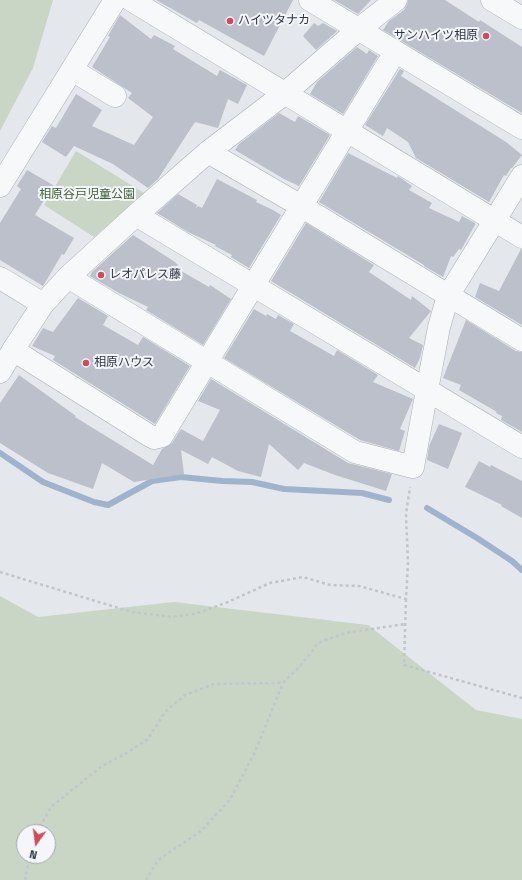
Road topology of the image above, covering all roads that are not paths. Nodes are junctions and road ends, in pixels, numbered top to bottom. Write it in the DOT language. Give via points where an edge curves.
graph roads {
  1 [pos="115,0"];
  2 [pos="131,0"];
  3 [pos="310,0"];
  4 [pos="396,0"];
  5 [pos="492,0"];
  6 [pos="522,18"];
  7 [pos="359,29"];
  8 [pos="395,52"];
  9 [pos="72,70"];
  10 [pos="284,94"];
  11 [pos="115,96"];
  12 [pos="522,128"];
  13 [pos="346,131"];
  14 [pos="208,152"];
  15 [pos="522,176"];
  16 [pos="0,186"];
  17 [pos="301,206"];
  18 [pos="136,215"];
  19 [pos="494,220"];
  20 [pos="522,237"];
  21 [pos="68,277"];
  22 [pos="0,278"];
  23 [pos="253,285"];
  24 [pos="448,296"];
  25 [pos="43,304"];
  26 [pos="522,340"];
  27 [pos="13,350"];
  28 [pos="207,362"];
  29 [pos="0,372"];
  30 [pos="427,390"];
  31 [pos="522,447"];
  1 -- 9 [label="street"];
  2 -- 10 [label="street"];
  3 -- 7 [label="street"];
  4 -- 7 [label="street"];
  5 -- 6 [label="street"];
  7 -- 8 [label="street"];
  7 -- 10 [label="street"];
  8 -- 12 [label="street"];
  8 -- 13 [label="street"];
  9 -- 11 [label="street"];
  9 -- 16 [label="street"];
  10 -- 13 [label="street"];
  10 -- 14 [label="street"];
  13 -- 17 [label="street"];
  13 -- 19 [label="street"];
  14 -- 17 [label="street"];
  14 -- 18 [label="street"];
  15 -- 19 [label="street"];
  17 -- 23 [label="street"];
  17 -- 24 [label="street"];
  18 -- 21 [label="street"];
  18 -- 23 [label="street"];
  19 -- 20 [label="street"];
  19 -- 24 [label="street"];
  21 -- 25 [label="street"];
  21 -- 28 [label="street"];
  22 -- 25 [label="street"];
  23 -- 28 [label="street"];
  23 -- 30 [label="street"];
  24 -- 26 [label="street"];
  24 -- 30 [label="street" via="439,327"];
  25 -- 27 [label="street"];
  27 -- 28 [label="street" via="154,438 162,436"];
  27 -- 29 [label="street"];
  28 -- 30 [label="street" via="355,452 414,467"];
  30 -- 31 [label="street"];
}
